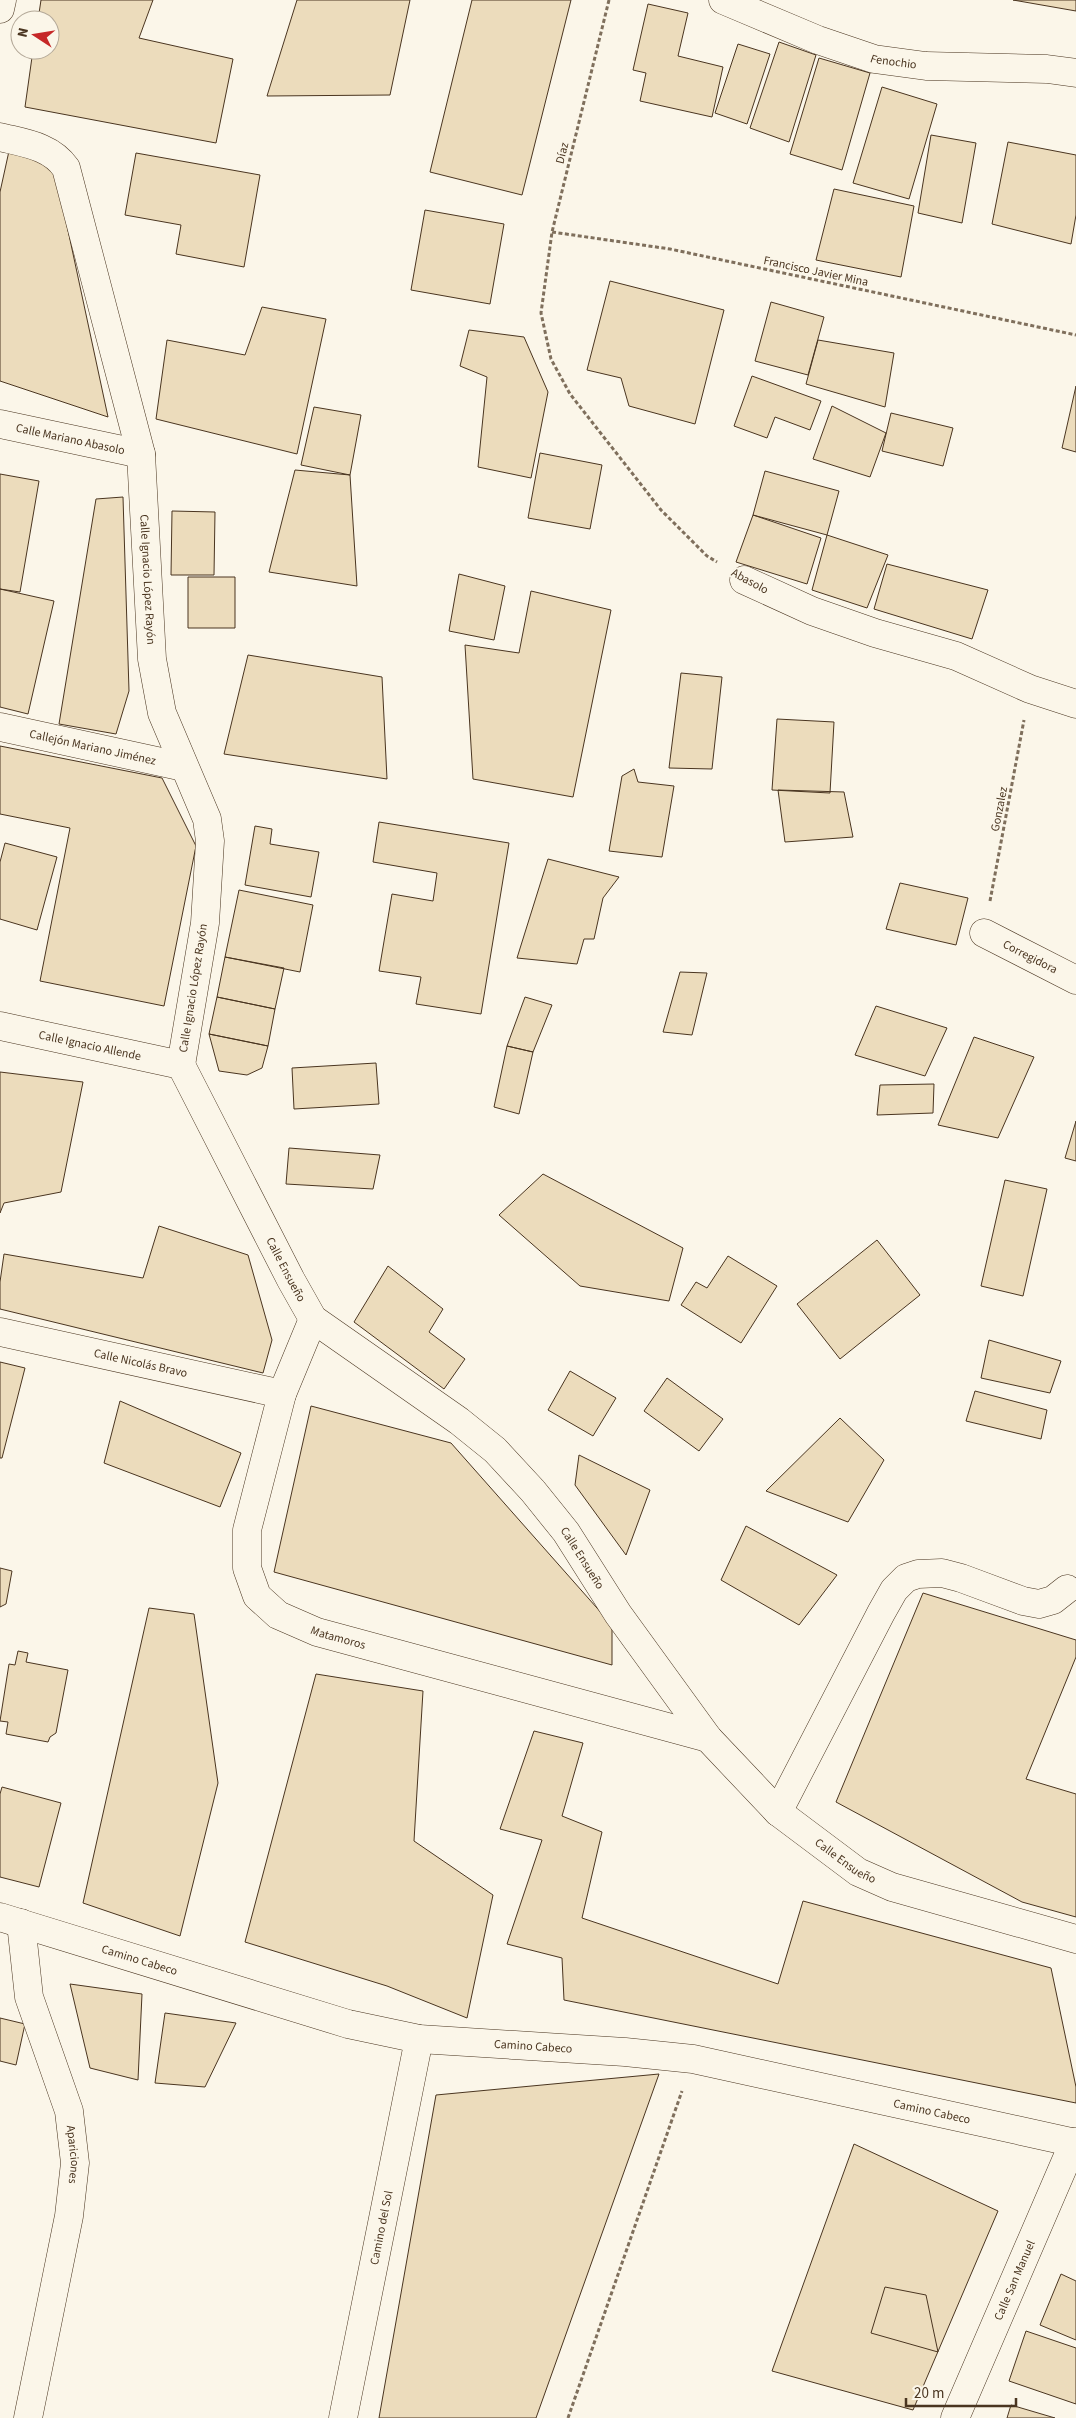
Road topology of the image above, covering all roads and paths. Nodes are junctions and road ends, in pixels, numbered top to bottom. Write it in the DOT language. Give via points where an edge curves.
graph roads {
  1 [pos="2,0"];
  2 [pos="609,0"];
  3 [pos="723,0"];
  4 [pos="0,9"];
  5 [pos="1076,73"];
  6 [pos="0,137"];
  7 [pos="552,232"];
  8 [pos="541,313"];
  9 [pos="1076,335"];
  10 [pos="0,424"];
  11 [pos="141,454"];
  12 [pos="744,580"];
  13 [pos="1030,689"];
  14 [pos="1076,704"];
  15 [pos="0,728"];
  16 [pos="184,767"];
  17 [pos="984,933"];
  18 [pos="1076,980"];
  19 [pos="0,1026"];
  20 [pos="181,1065"];
  21 [pos="313,1319"];
  22 [pos="0,1332"];
  23 [pos="282,1394"];
  24 [pos="1067,1589"];
  25 [pos="708,1738"];
  26 [pos="778,1812"];
  27 [pos="11,1920"];
  28 [pos="1076,1939"];
  29 [pos="419,2039"];
  30 [pos="694,2059"];
  31 [pos="1075,2142"];
  32 [pos="28,2418"];
  33 [pos="343,2418"];
  34 [pos="568,2418"];
  35 [pos="955,2418"];
  1 -- 4 [label="street"];
  2 -- 7 [label="path, Díaz"];
  3 -- 5 [label="street, Fenochio" via="818,40 874,59 926,66 1047,69"];
  6 -- 11 [label="street, Calle Ignacio López Rayón" via="37,146 59,158 66,168"];
  7 -- 8 [label="path, Díaz"];
  7 -- 9 [label="path, Francisco Javier Mina" via="670,249"];
  8 -- 12 [label="path, Abasolo" via="551,359 570,394 661,510 707,556"];
  10 -- 11 [label="street, Calle Mariano Abasolo"];
  11 -- 16 [label="street, Calle Ignacio López Rayón" via="152,659 162,713"];
  12 -- 13 [label="street, Abasolo" via="812,611 956,656"];
  13 -- 14 [label="street, Abasolo"];
  13 -- 17 [label="path, Gonzalez"];
  15 -- 16 [label="street, Callejón Mariano Jiménez"];
  16 -- 20 [label="street, Calle Ignacio López Rayón" via="207,819 210,841 205,923"];
  17 -- 18 [label="street, Corregidora"];
  19 -- 20 [label="street, Calle Ignacio Allende"];
  20 -- 21 [label="street, Calle Ensueño"];
  21 -- 23 [label="street, Matamoros"];
  21 -- 25 [label="street, Calle Ensueño" via="459,1421 495,1450 566,1532 618,1614"];
  22 -- 23 [label="street, Calle Nicolás Bravo"];
  23 -- 25 [label="street, Matamoros" via="247,1530 247,1568 257,1596 278,1615 317,1632"];
  24 -- 26 [label="street" via="1053,1600 1040,1604 942,1574 918,1574 906,1578 894,1590 881,1613"];
  25 -- 26 [label="street, Calle Ensueño"];
  26 -- 28 [label="street, Calle Ensueño" via="858,1872 892,1888"];
  27 -- 29 [label="street, Camino Cabeco" via="339,2021"];
  27 -- 32 [label="street, Apariciones" via="29,1997 69,2111 75,2163 69,2216"];
  29 -- 30 [label="street, Camino Cabeco"];
  29 -- 33 [label="street, Camino del Sol"];
  30 -- 31 [label="street, Camino Cabeco"];
  30 -- 34 [label="path"];
  31 -- 35 [label="street, Calle San Manuel"];
}
